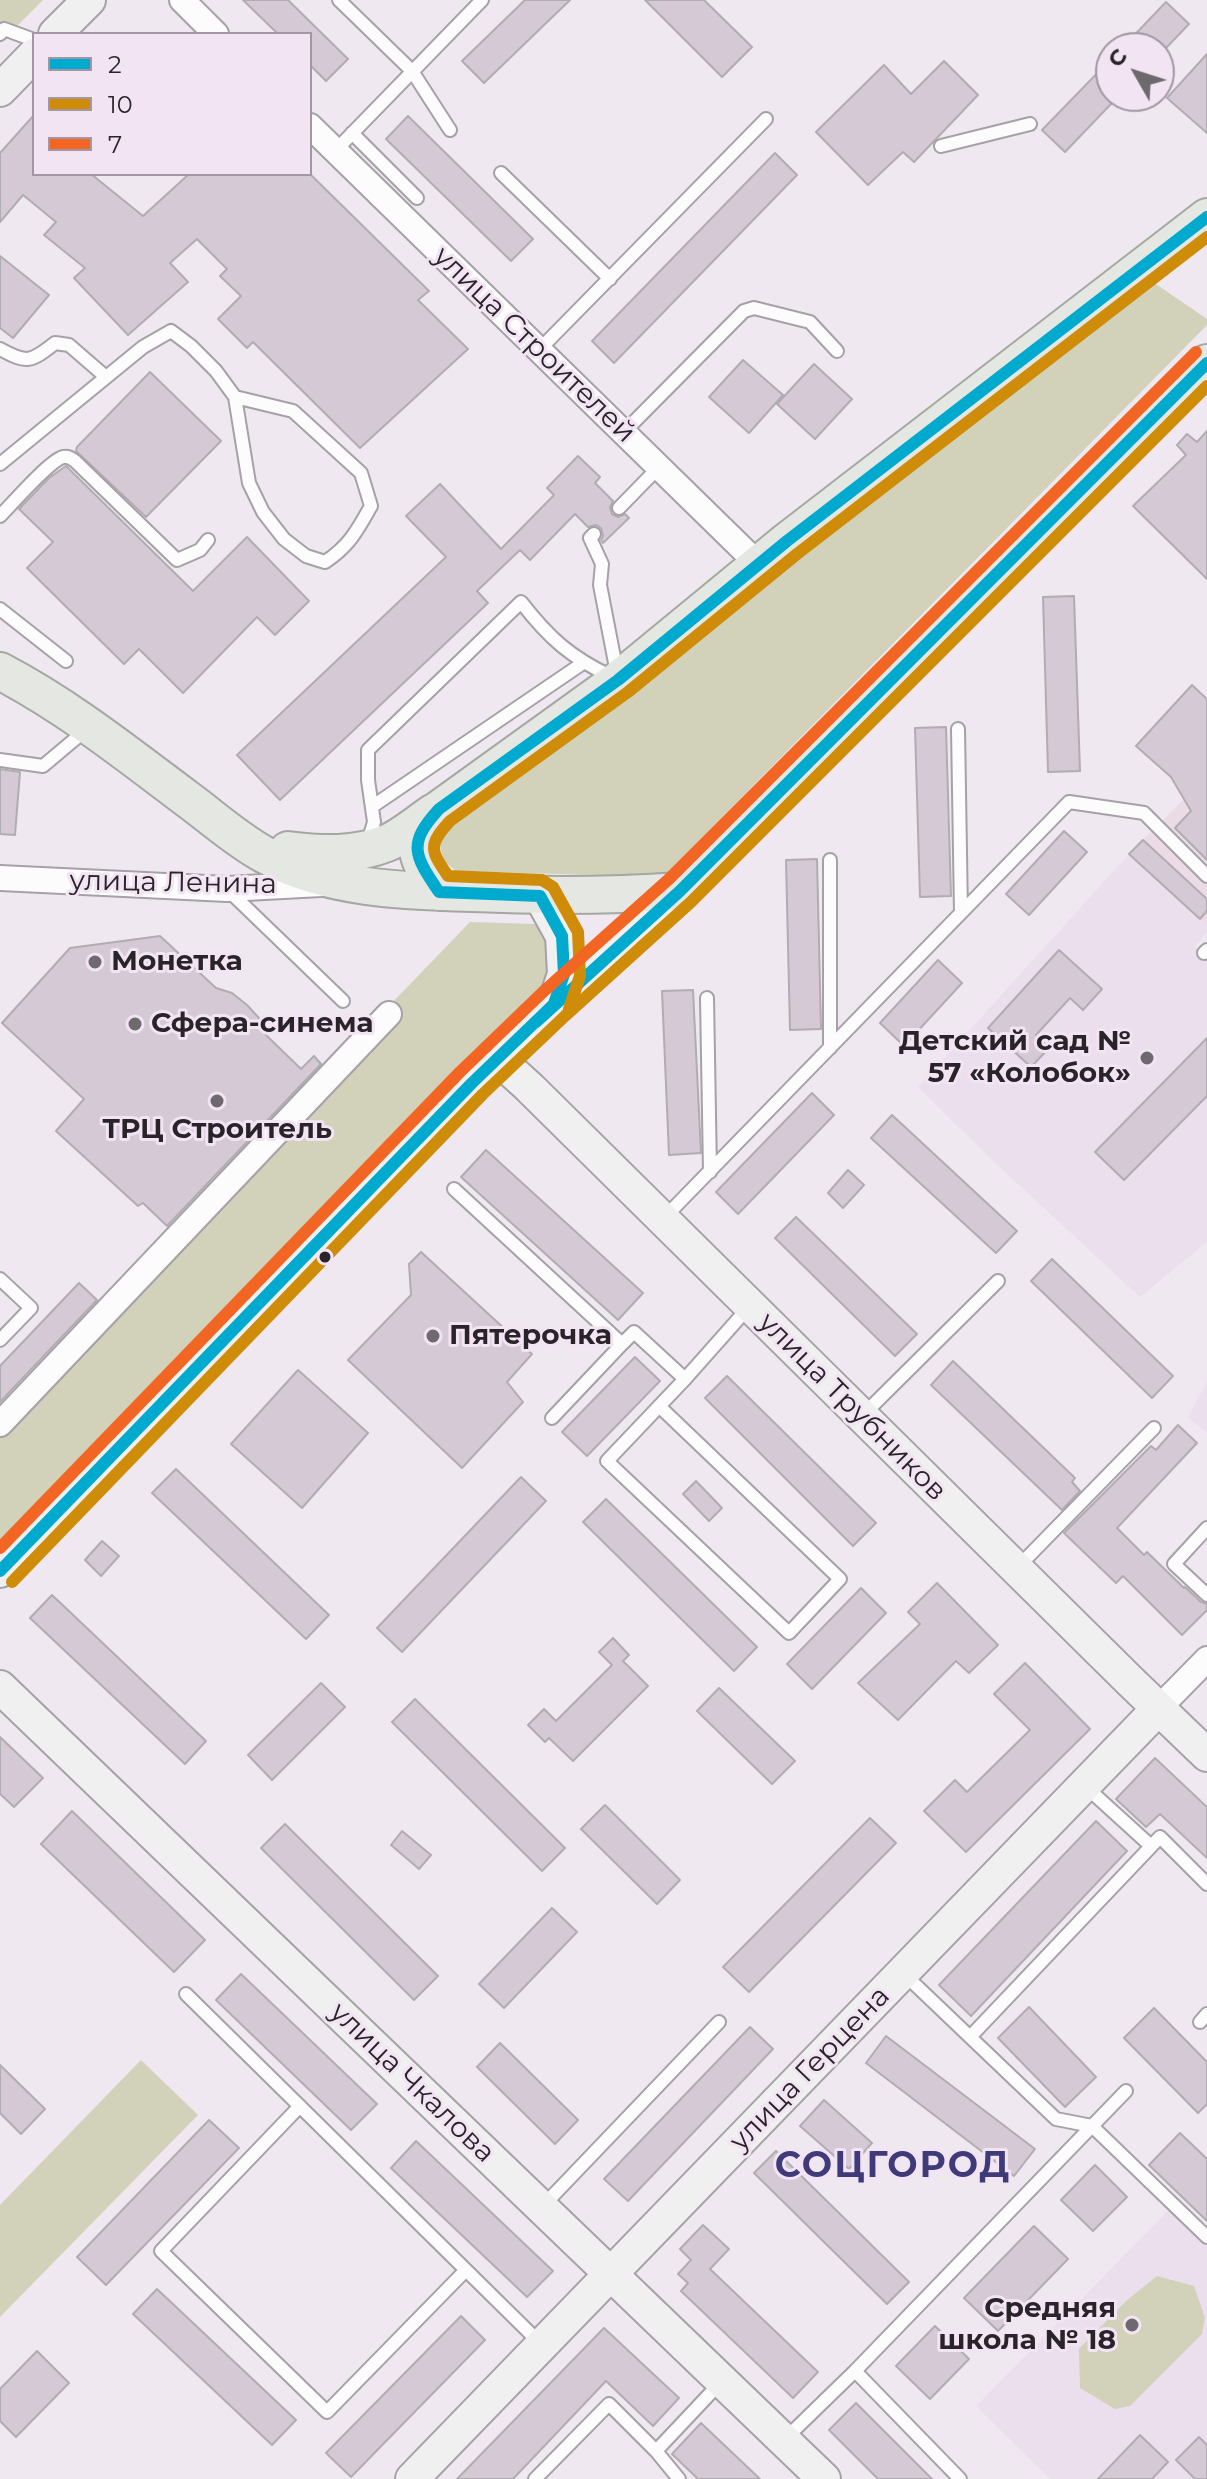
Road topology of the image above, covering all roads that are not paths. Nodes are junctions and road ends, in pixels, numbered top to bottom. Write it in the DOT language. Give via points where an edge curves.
graph roads {
  1 [pos="89,0"];
  2 [pos="182,0"];
  3 [pos="339,0"];
  4 [pos="482,0"];
  5 [pos="57,32"];
  6 [pos="214,32"];
  7 [pos="0,34"];
  8 [pos="32,39"];
  9 [pos="32,57"];
  10 [pos="412,71"];
  11 [pos="0,90"];
  12 [pos="766,119"];
  13 [pos="1030,124"];
  14 [pos="312,127"];
  15 [pos="450,130"];
  16 [pos="343,142"];
  17 [pos="941,146"];
  18 [pos="501,173"];
  19 [pos="417,198"];
  20 [pos="1207,217"];
  21 [pos="1207,255"];
  22 [pos="1155,257"];
  23 [pos="610,279"];
  24 [pos="0,349"];
  25 [pos="539,350"];
  26 [pos="837,351"];
  27 [pos="1207,363"];
  28 [pos="106,377"];
  29 [pos="235,397"];
  30 [pos="623,433"];
  31 [pos="0,464"];
  32 [pos="659,467"];
  33 [pos="619,508"];
  34 [pos="0,516"];
  35 [pos="594,534"];
  36 [pos="208,540"];
  37 [pos="758,564"];
  38 [pos="0,609"];
  39 [pos="66,661"];
  40 [pos="583,663"];
  41 [pos="0,671"];
  42 [pos="618,680"];
  43 [pos="90,726"];
  44 [pos="958,729"];
  45 [pos="0,760"];
  46 [pos="373,806"];
  47 [pos="439,809"];
  48 [pos="250,846"];
  49 [pos="366,849"];
  50 [pos="830,860"];
  51 [pos="1207,876"];
  52 [pos="0,878"];
  53 [pos="346,883"];
  54 [pos="227,889"];
  55 [pos="680,891"];
  56 [pos="439,892"];
  57 [pos="540,896"];
  58 [pos="961,913"];
  59 [pos="707,998"];
  60 [pos="343,1001"];
  61 [pos="554,1004"];
  62 [pos="389,1014"];
  63 [pos="830,1048"];
  64 [pos="497,1058"];
  65 [pos="710,1172"];
  66 [pos="454,1189"];
  67 [pos="663,1219"];
  68 [pos="0,1279"];
  69 [pos="998,1281"];
  70 [pos="750,1305"];
  71 [pos="0,1340"];
  72 [pos="622,1344"];
  73 [pos="685,1379"];
  74 [pos="659,1406"];
  75 [pos="862,1416"];
  76 [pos="552,1418"];
  77 [pos="0,1424"];
  78 [pos="1154,1428"];
  79 [pos="1207,1528"];
  80 [pos="1016,1569"];
  81 [pos="0,1571"];
  82 [pos="1207,1595"];
  83 [pos="1207,1659"];
  84 [pos="0,1687"];
  85 [pos="1158,1709"];
  86 [pos="1207,1755"];
  87 [pos="1084,1785"];
  88 [pos="1151,1846"];
  89 [pos="1207,1884"];
  90 [pos="903,1973"];
  91 [pos="186,1994"];
  92 [pos="719,2022"];
  93 [pos="970,2037"];
  94 [pos="1126,2091"];
  95 [pos="300,2106"];
  96 [pos="1092,2126"];
  97 [pos="542,2207"];
  98 [pos="1207,2237"];
  99 [pos="466,2270"];
  100 [pos="611,2274"];
  101 [pos="542,2345"];
  102 [pos="855,2371"];
  103 [pos="722,2381"];
  104 [pos="784,2440"];
  105 [pos="656,2451"];
  106 [pos="418,2477"];
  107 [pos="535,2479"];
  108 [pos="679,2479"];
  109 [pos="824,2479"];
  110 [pos="960,2479"];
  1 -- 5 [label="street"];
  2 -- 6 [label="street"];
  3 -- 10 [label="lane"];
  4 -- 10 [label="lane"];
  7 -- 8 [label="lane" via="4,29"];
  9 -- 11 [label="street"];
  10 -- 15 [label="lane"];
  10 -- 16 [label="lane"];
  12 -- 23 [label="lane"];
  13 -- 17 [label="lane"];
  14 -- 16 [label="street, улица Строителей"];
  16 -- 19 [label="lane"];
  16 -- 25 [label="street, улица Строителей"];
  18 -- 23 [label="lane"];
  20 -- 22 [label="main road, улица Ленина"];
  21 -- 22 [label="main road" via="1180,251"];
  22 -- 37 [label="main road, улица Ленина"];
  23 -- 25 [label="lane"];
  24 -- 28 [label="lane" via="20,360 34,359 55,343 69,345"];
  25 -- 30 [label="street, улица Строителей"];
  26 -- 30 [label="lane" via="810,322 754,308 744,311"];
  27 -- 55 [label="main road"];
  28 -- 29 [label="lane" via="171,331 216,371"];
  28 -- 31 [label="lane"];
  29 -- 29 [label="lane" via="249,483 263,512 284,539 306,556 325,562 343,550 371,506 361,473 293,411"];
  30 -- 32 [label="street, улица Строителей"];
  32 -- 33 [label="lane"];
  32 -- 37 [label="street, улица Строителей"];
  34 -- 36 [label="lane" via="51,465 69,457 177,560 200,550"];
  35 -- 42 [label="lane" via="590,538 602,564 600,585"];
  37 -- 42 [label="main road, улица Ленина"];
  38 -- 39 [label="lane"];
  40 -- 42 [label="lane"];
  40 -- 46 [label="lane"];
  40 -- 46 [label="lane" via="544,632 521,602 368,750"];
  41 -- 43 [label="main road, улица Ленина"];
  42 -- 47 [label="main road, улица Ленина"];
  43 -- 45 [label="lane" via="43,766"];
  43 -- 48 [label="main road, улица Ленина"];
  44 -- 58 [label="lane"];
  46 -- 49 [label="lane"];
  47 -- 49 [label="main road, улица Ленина" via="388,843"];
  47 -- 56 [label="main road" via="421,829 418,843 419,857"];
  48 -- 49 [label="main road, улица Ленина" via="315,854"];
  48 -- 53 [label="main road, улица Ленина" via="292,869"];
  50 -- 63 [label="lane"];
  51 -- 58 [label="lane" via="1144,813 1069,802"];
  52 -- 54 [label="street, улица Ленина"];
  53 -- 54 [label="street, улица Ленина"];
  53 -- 56 [label="main road, улица Ленина"];
  54 -- 60 [label="lane"];
  55 -- 57 [label="main road, улица Ленина"];
  55 -- 61 [label="street"];
  56 -- 57 [label="main road, улица Ленина"];
  57 -- 61 [label="street" via="562,936 564,974"];
  58 -- 63 [label="lane"];
  59 -- 65 [label="lane"];
  61 -- 64 [label="street"];
  62 -- 77 [label="street"];
  63 -- 65 [label="lane"];
  64 -- 67 [label="street, улица Трубников"];
  64 -- 81 [label="street"];
  65 -- 67 [label="lane"];
  66 -- 72 [label="lane"];
  67 -- 70 [label="street, улица Трубников"];
  68 -- 71 [label="lane" via="31,1308"];
  69 -- 75 [label="lane"];
  70 -- 73 [label="lane"];
  70 -- 75 [label="street, улица Трубников"];
  72 -- 73 [label="lane" via="634,1332"];
  72 -- 76 [label="lane"];
  73 -- 74 [label="lane"];
  74 -- 74 [label="lane" via="607,1461 789,1633 840,1579"];
  75 -- 80 [label="street, улица Трубников"];
  78 -- 80 [label="lane"];
  79 -- 82 [label="lane" via="1174,1564"];
  80 -- 85 [label="street, улица Трубников"];
  83 -- 85 [label="street, улица Герцена"];
  84 -- 97 [label="street, улица Чкалова"];
  85 -- 86 [label="street, улица Трубников"];
  85 -- 87 [label="street, улица Герцена"];
  87 -- 88 [label="lane"];
  87 -- 90 [label="street, улица Герцена"];
  88 -- 89 [label="lane" via="1160,1837"];
  88 -- 93 [label="lane"];
  90 -- 93 [label="lane"];
  90 -- 100 [label="street, улица Герцена"];
  91 -- 95 [label="lane"];
  92 -- 97 [label="lane"];
  93 -- 96 [label="lane" via="1056,2119"];
  94 -- 96 [label="lane"];
  95 -- 99 [label="lane"];
  95 -- 99 [label="lane" via="161,2251 327,2412"];
  96 -- 98 [label="lane"];
  96 -- 102 [label="lane"];
  97 -- 100 [label="street, улица Чкалова"];
  99 -- 101 [label="lane"];
  100 -- 101 [label="street, улица Герцена"];
  100 -- 103 [label="street, улица Чкалова"];
  101 -- 106 [label="street, улица Герцена"];
  102 -- 104 [label="lane"];
  102 -- 110 [label="lane"];
  103 -- 104 [label="street, улица Чкалова"];
  103 -- 105 [label="lane"];
  104 -- 109 [label="street, улица Чкалова"];
  105 -- 107 [label="lane" via="609,2404"];
  105 -- 108 [label="lane"];
}
